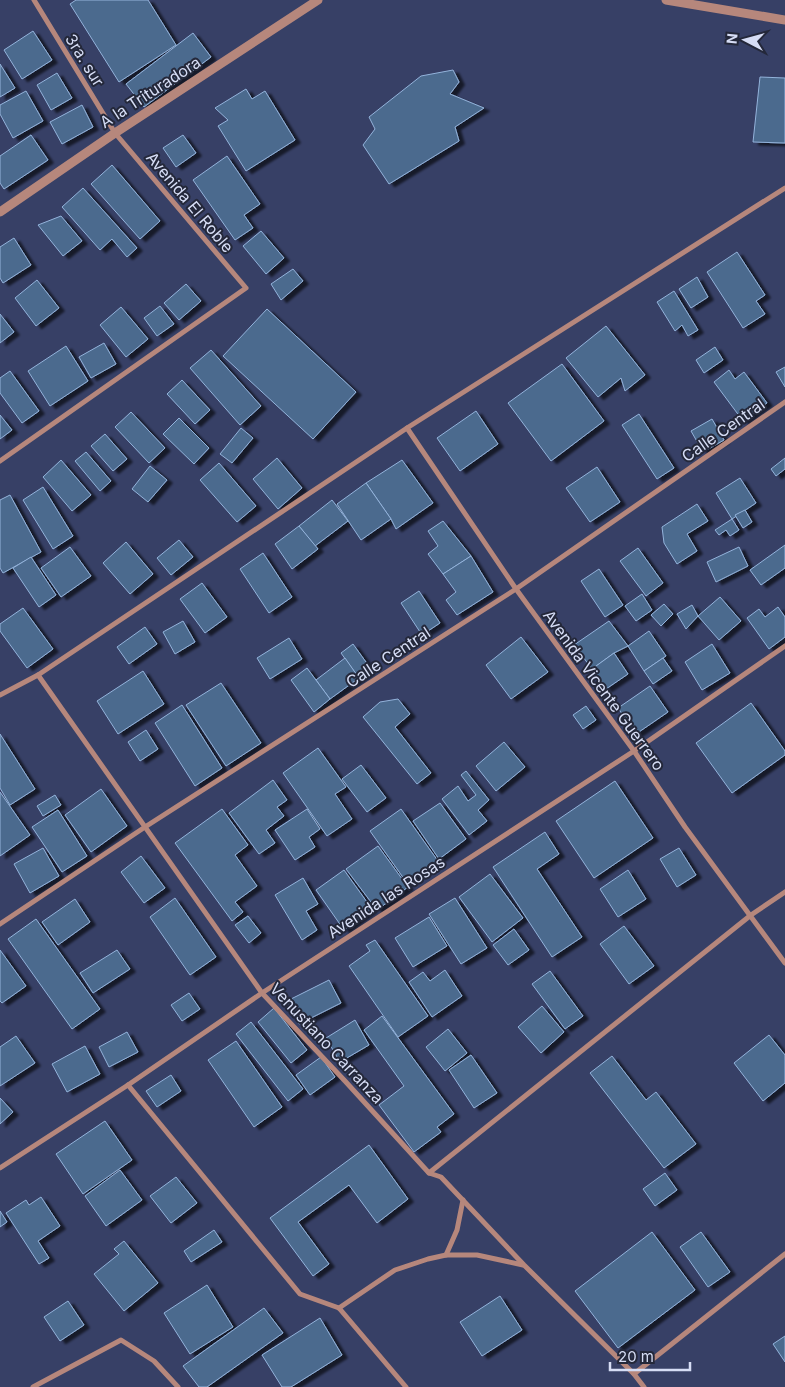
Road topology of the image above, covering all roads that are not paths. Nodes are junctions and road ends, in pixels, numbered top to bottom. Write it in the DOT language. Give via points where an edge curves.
graph roads {
  1 [pos="34,0"];
  2 [pos="318,0"];
  3 [pos="666,0"];
  4 [pos="785,20"];
  5 [pos="116,133"];
  6 [pos="785,188"];
  7 [pos="0,212"];
  8 [pos="785,402"];
  9 [pos="408,428"];
  10 [pos="0,461"];
  11 [pos="516,589"];
  12 [pos="785,646"];
  13 [pos="38,675"];
  14 [pos="0,695"];
  15 [pos="634,751"];
  16 [pos="145,828"];
  17 [pos="785,892"];
  18 [pos="751,915"];
  19 [pos="0,924"];
  20 [pos="785,963"];
  21 [pos="262,993"];
  22 [pos="128,1085"];
  23 [pos="0,1168"];
  24 [pos="429,1173"];
  25 [pos="463,1200"];
  26 [pos="785,1254"];
  27 [pos="446,1255"];
  28 [pos="524,1265"];
  29 [pos="339,1308"];
  30 [pos="634,1374"];
  31 [pos="33,1387"];
  32 [pos="178,1387"];
  33 [pos="406,1387"];
  34 [pos="644,1387"];
  1 -- 5 [label="street, 3ra. sur"];
  2 -- 5 [label="street, A la Trituradora"];
  3 -- 4 [label="street"];
  5 -- 7 [label="street, A la Trituradora"];
  5 -- 10 [label="street, Avenida El Roble" via="246,288"];
  6 -- 9 [label="street"];
  8 -- 11 [label="street, Calle Central"];
  9 -- 11 [label="street, Avenida Vicente Guerrero"];
  9 -- 13 [label="street"];
  11 -- 15 [label="street, Avenida Vicente Guerrero"];
  11 -- 16 [label="street, Calle Central"];
  12 -- 15 [label="street, Avenida las Rosas"];
  13 -- 14 [label="street"];
  13 -- 16 [label="street, Venustiano Carranza"];
  15 -- 18 [label="street, Avenida Vicente Guerrero"];
  15 -- 21 [label="street, Avenida las Rosas"];
  16 -- 19 [label="street, Calle Central"];
  16 -- 21 [label="street, Venustiano Carranza"];
  17 -- 18 [label="street"];
  18 -- 20 [label="street, Avenida Vicente Guerrero"];
  18 -- 24 [label="street"];
  21 -- 22 [label="street, Avenida las Rosas"];
  21 -- 24 [label="street, Venustiano Carranza"];
  22 -- 23 [label="street, Avenida las Rosas"];
  22 -- 29 [label="street" via="300,1294"];
  24 -- 25 [label="street, Venustiano Carranza" via="441,1177"];
  25 -- 27 [label="street" via="457,1230"];
  25 -- 28 [label="street, Venustiano Carranza"];
  26 -- 30 [label="street"];
  27 -- 28 [label="street" via="476,1255"];
  27 -- 29 [label="street" via="395,1270"];
  28 -- 30 [label="street, Venustiano Carranza"];
  29 -- 33 [label="street"];
  30 -- 34 [label="street, Venustiano Carranza"];
  31 -- 32 [label="street" via="122,1340 154,1361"];
}
